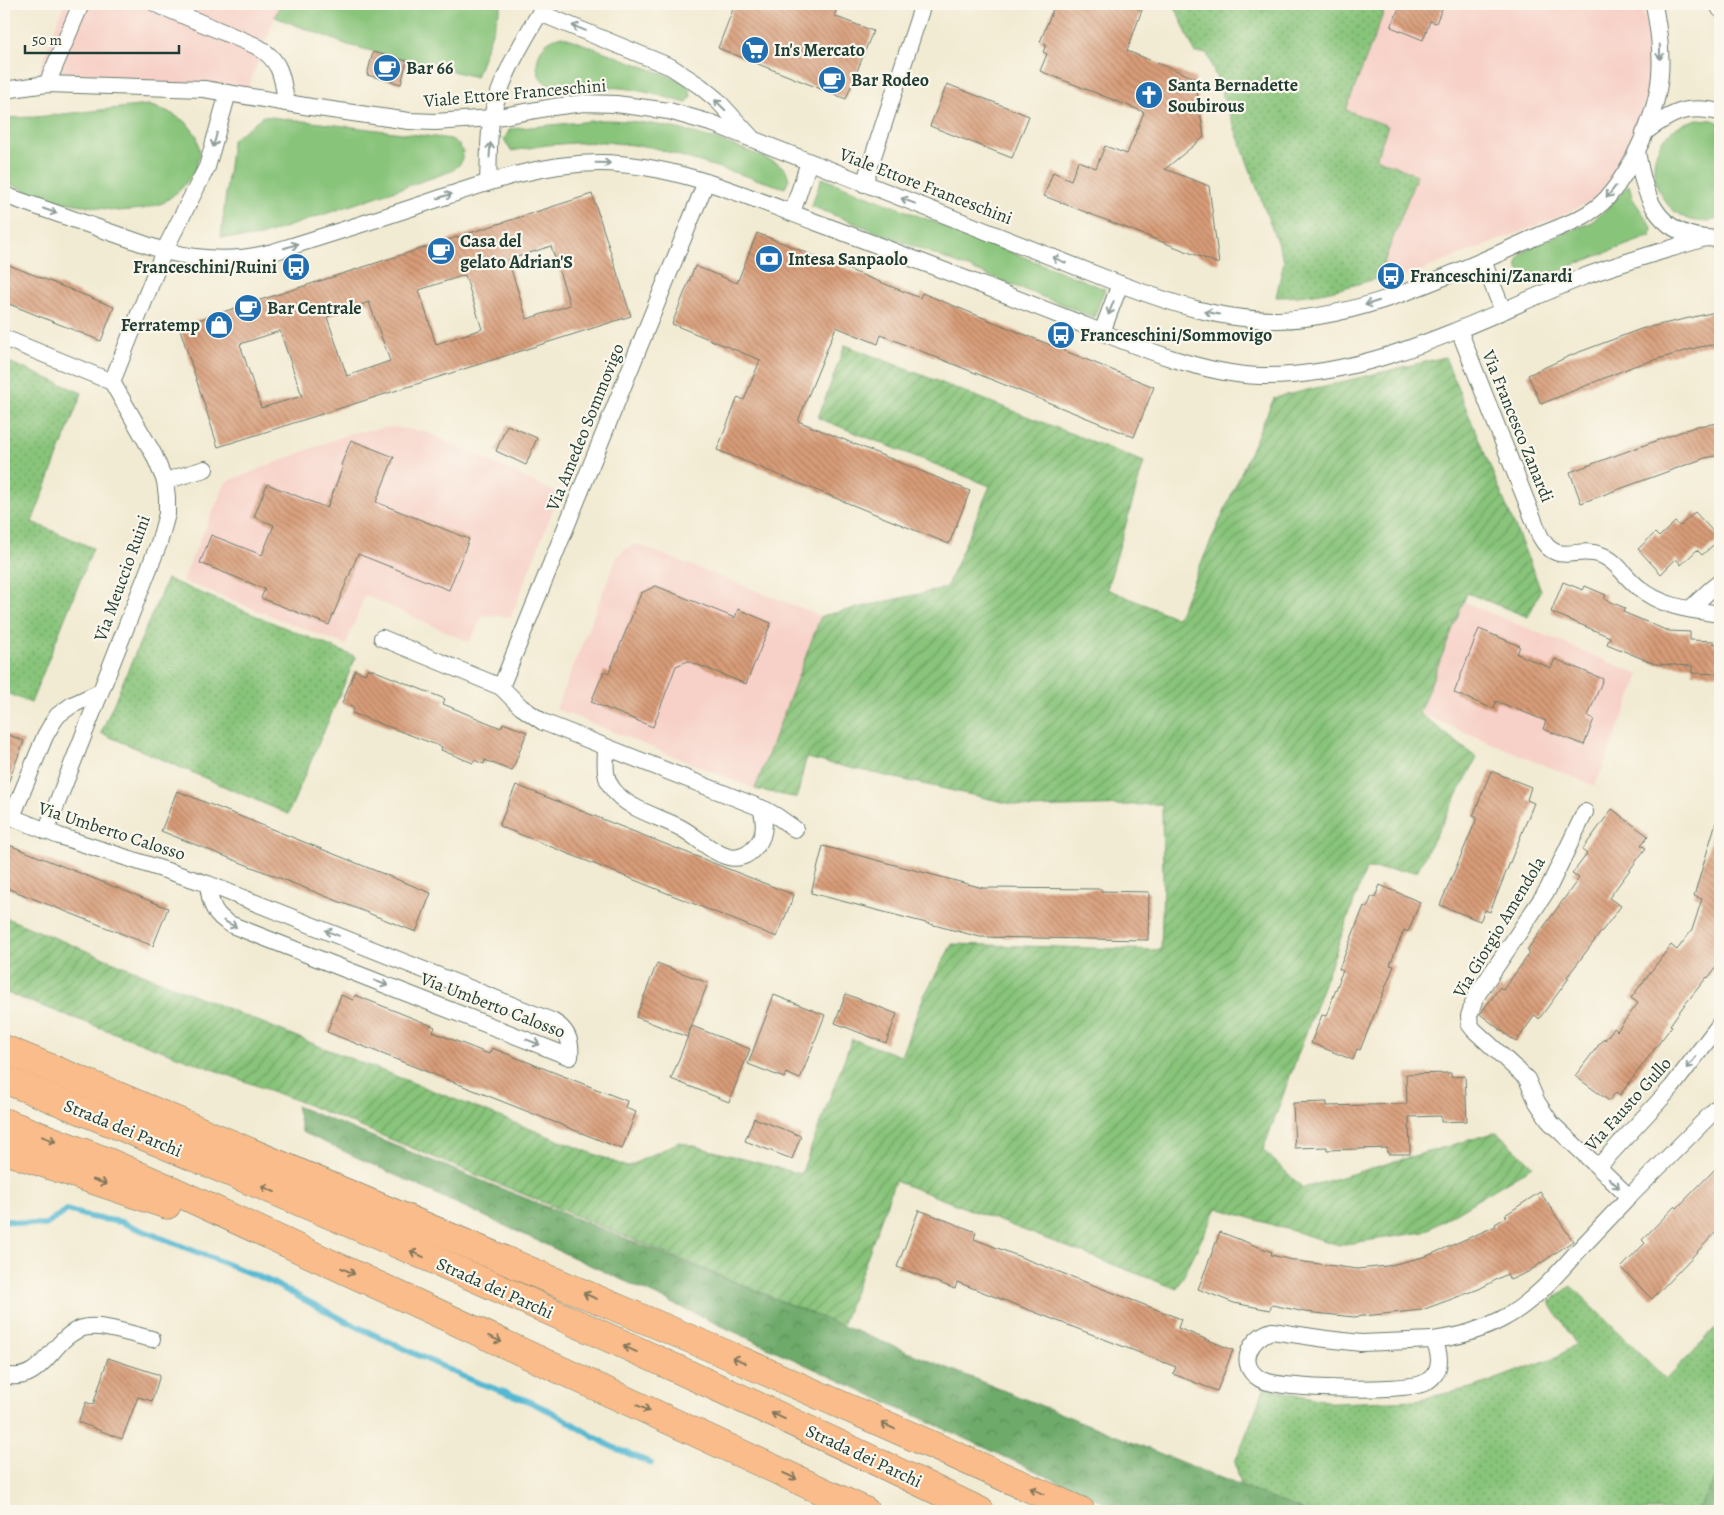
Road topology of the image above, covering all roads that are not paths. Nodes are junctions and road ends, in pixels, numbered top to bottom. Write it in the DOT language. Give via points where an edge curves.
graph roads {
  1 [pos="81,4"];
  2 [pos="156,4"];
  3 [pos="923,4"];
  4 [pos="1654,4"];
  5 [pos="1718,4"];
  6 [pos="542,8"];
  7 [pos="1720,9"];
  8 [pos="47,84"];
  9 [pos="4,90"];
  10 [pos="228,93"];
  11 [pos="286,103"];
  12 [pos="1720,112"];
  13 [pos="492,118"];
  14 [pos="1644,133"];
  15 [pos="754,140"];
  16 [pos="1637,151"];
  17 [pos="809,162"];
  18 [pos="488,182"];
  19 [pos="706,182"];
  20 [pos="864,184"];
  21 [pos="4,195"];
  22 [pos="792,213"];
  23 [pos="1715,238"];
  24 [pos="164,251"];
  25 [pos="1483,260"];
  26 [pos="1120,284"];
  27 [pos="1504,311"];
  28 [pos="1459,330"];
  29 [pos="1102,332"];
  30 [pos="4,338"];
  31 [pos="112,382"];
  32 [pos="205,469"];
  33 [pos="166,481"];
  34 [pos="1720,582"];
  35 [pos="1690,609"];
  36 [pos="1720,614"];
  37 [pos="382,638"];
  38 [pos="501,687"];
  39 [pos="100,692"];
  40 [pos="606,747"];
  41 [pos="761,808"];
  42 [pos="1585,812"];
  43 [pos="8,816"];
  44 [pos="795,829"];
  45 [pos="46,831"];
  46 [pos="208,884"];
  47 [pos="368,948"];
  48 [pos="358,974"];
  49 [pos="1720,1024"];
  50 [pos="4,1049"];
  51 [pos="4,1079"];
  52 [pos="1720,1105"];
  53 [pos="4,1122"];
  54 [pos="4,1150"];
  55 [pos="1598,1167"];
  56 [pos="1629,1197"];
  57 [pos="304,1251"];
  58 [pos="152,1340"];
  59 [pos="1433,1340"];
  60 [pos="4,1375"];
  61 [pos="865,1511"];
  62 [pos="980,1511"];
  63 [pos="1081,1511"];
  1 -- 8 [label="street"];
  2 -- 11 [label="street" via="265,51 280,71"];
  3 -- 20 [label="street"];
  4 -- 14 [label="street, Viale Ettore Franceschini, one-way" via="1660,40 1660,75"];
  5 -- 7 [label="street"];
  6 -- 13 [label="street" via="507,70"];
  15 -- 6 [label="street, one-way" via="717,100 672,67"];
  8 -- 9 [label="street, Viale Ettore Franceschini"];
  8 -- 10 [label="street, Viale Ettore Franceschini" via="204,89"];
  10 -- 11 [label="street, Viale Ettore Franceschini"];
  10 -- 24 [label="street, one-way" via="207,167"];
  11 -- 13 [label="street, Viale Ettore Franceschini" via="422,122"];
  12 -- 14 [label="street" via="1683,110 1664,118"];
  13 -- 15 [label="street, Viale Ettore Franceschini" via="584,103 616,104 705,120"];
  18 -- 13 [label="street, one-way"];
  14 -- 16 [label="street, Viale Ettore Franceschini"];
  15 -- 17 [label="street, Viale Ettore Franceschini"];
  16 -- 23 [label="street" via="1642,181 1655,211 1677,230 1691,236"];
  16 -- 25 [label="street, Viale Ettore Franceschini, one-way" via="1616,187 1595,208"];
  17 -- 20 [label="street, Viale Ettore Franceschini"];
  17 -- 22 [label="street"];
  18 -- 19 [label="street, one-way" via="556,166 602,163 658,169"];
  24 -- 18 [label="street, one-way" via="217,259 262,255"];
  19 -- 22 [label="street"];
  19 -- 38 [label="street, Via Amedeo Sommovigo"];
  26 -- 20 [label="street, Viale Ettore Franceschini, one-way"];
  21 -- 24 [label="street, one-way"];
  22 -- 29 [label="street"];
  23 -- 27 [label="street" via="1585,276"];
  24 -- 31 [label="street"];
  25 -- 26 [label="street, Viale Ettore Franceschini, one-way" via="1373,303 1320,316 1291,319 1215,314"];
  25 -- 27 [label="street"];
  26 -- 29 [label="street, one-way"];
  27 -- 28 [label="street"];
  28 -- 29 [label="street" via="1397,353 1358,363 1259,376 1195,364"];
  28 -- 35 [label="street, Via Francesco Zanardi" via="1540,536 1548,548 1563,555 1594,553 1605,557 1647,595"];
  30 -- 31 [label="street"];
  31 -- 33 [label="street, Via Meuccio Ruini"];
  32 -- 33 [label="street"];
  33 -- 39 [label="street, Via Meuccio Ruini" via="168,504 162,534"];
  34 -- 35 [label="street"];
  35 -- 36 [label="street"];
  37 -- 38 [label="street"];
  38 -- 40 [label="street" via="521,707 544,722"];
  39 -- 43 [label="street" via="58,715"];
  39 -- 45 [label="street, Via Meuccio Ruini"];
  40 -- 41 [label="street"];
  40 -- 41 [label="street" via="606,776 618,796 632,806 691,833 720,854 744,856 756,847 763,836"];
  41 -- 44 [label="street"];
  42 -- 55 [label="street, Via Giorgio Amendola" via="1548,889 1475,998 1470,1010 1470,1025 1527,1079 1551,1123"];
  43 -- 45 [label="street, Via Umberto Calosso"];
  45 -- 46 [label="street, Via Umberto Calosso"];
  47 -- 46 [label="street, Via Umberto Calosso, one-way"];
  46 -- 48 [label="street, Via Umberto Calosso, one-way" via="212,906 221,919"];
  47 -- 48 [label="street"];
  48 -- 47 [label="street, Via Umberto Calosso, one-way" via="570,1057 569,1036 556,1023"];
  49 -- 55 [label="street, Via Fausto Gullo, one-way" via="1672,1087"];
  63 -- 50 [label="highway, one-way" via="699,1343"];
  62 -- 51 [label="highway, Strada dei Parchi, one-way" via="528,1303 237,1175"];
  52 -- 56 [label="street"];
  53 -- 57 [label="highway, one-way" via="128,1170"];
  54 -- 57 [label="highway, one-way"];
  55 -- 56 [label="street, Via Fausto Gullo, one-way"];
  56 -- 59 [label="street" via="1559,1273 1521,1306 1478,1330"];
  57 -- 61 [label="highway, one-way"];
  58 -- 60 [label="street" via="99,1327 84,1328 70,1335 32,1372"];
  59 -- 59 [label="street" via="1361,1342 1272,1330 1252,1345 1249,1364 1252,1373 1260,1380 1277,1384 1334,1389 1416,1385 1429,1379 1437,1370 1439,1353"];
}
